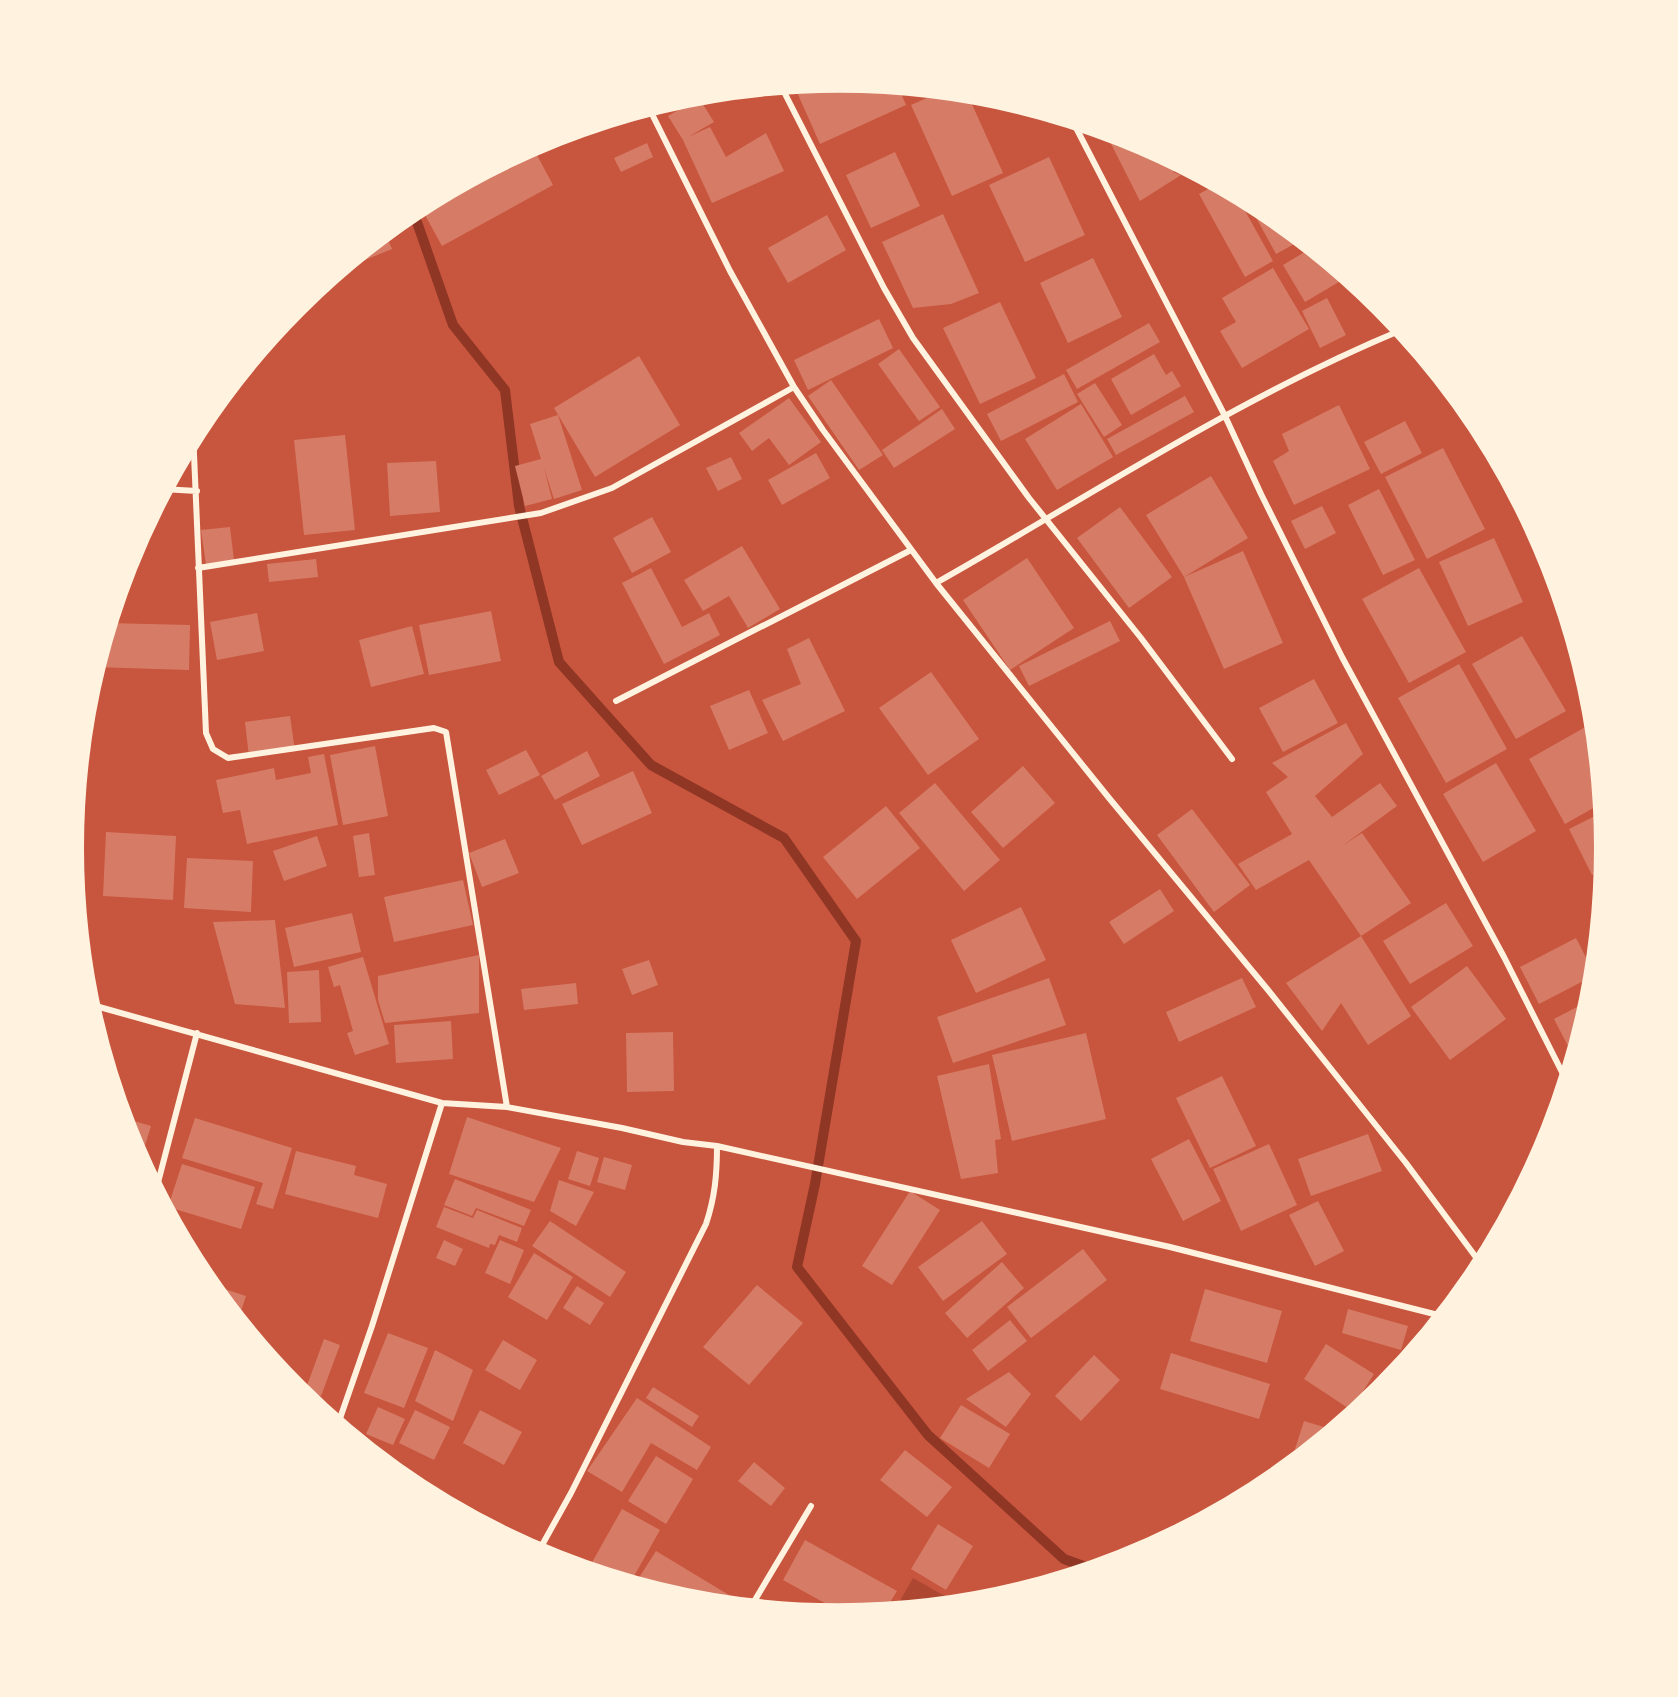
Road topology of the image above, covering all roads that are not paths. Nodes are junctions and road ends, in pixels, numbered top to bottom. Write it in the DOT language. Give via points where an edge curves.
graph roads {
  1 [pos="784,91"];
  2 [pos="651,113"];
  3 [pos="1076,127"];
  4 [pos="1395,332"];
  5 [pos="794,387"];
  6 [pos="1225,416"];
  7 [pos="195,447"];
  8 [pos="170,489"];
  9 [pos="197,491"];
  10 [pos="1046,518"];
  11 [pos="911,550"];
  12 [pos="198,568"];
  13 [pos="936,583"];
  14 [pos="616,701"];
  15 [pos="1232,759"];
  16 [pos="96,1006"];
  17 [pos="197,1033"];
  18 [pos="1564,1075"];
  19 [pos="442,1103"];
  20 [pos="507,1107"];
  21 [pos="717,1146"];
  22 [pos="158,1183"];
  23 [pos="1478,1259"];
  24 [pos="1439,1315"];
  25 [pos="339,1421"];
  26 [pos="812,1506"];
  27 [pos="541,1547"];
  28 [pos="752,1603"];
  1 -- 10 [label="street" via="913,338"];
  2 -- 5 [label="street" via="730,271"];
  3 -- 6 [label="street"];
  4 -- 6 [label="street" via="1307,371"];
  5 -- 11 [label="street"];
  5 -- 12 [label="street" via="612,488 541,513"];
  6 -- 10 [label="street"];
  6 -- 18 [label="street" via="1342,657"];
  7 -- 9 [label="street"];
  8 -- 9 [label="street"];
  9 -- 12 [label="street"];
  10 -- 13 [label="street"];
  10 -- 15 [label="street"];
  11 -- 13 [label="street"];
  11 -- 14 [label="street"];
  12 -- 20 [label="street" via="206,733 213,749 228,758 434,728 446,732"];
  13 -- 23 [label="street" via="1407,1163"];
  16 -- 17 [label="street"];
  17 -- 19 [label="street"];
  17 -- 22 [label="street"];
  19 -- 20 [label="street"];
  19 -- 25 [label="street"];
  20 -- 21 [label="street"];
  21 -- 24 [label="street" via="1159,1244"];
  21 -- 27 [label="street" via="714,1202 706,1224"];
  26 -- 28 [label="street"];
}
